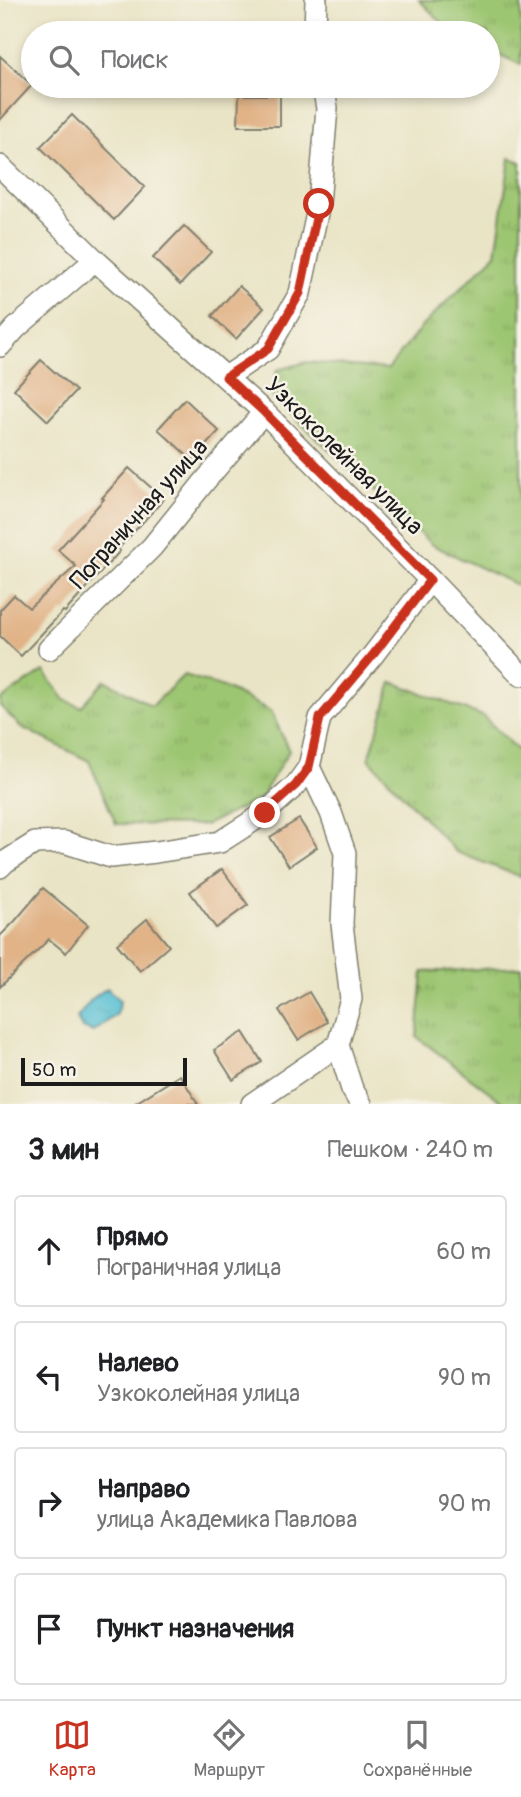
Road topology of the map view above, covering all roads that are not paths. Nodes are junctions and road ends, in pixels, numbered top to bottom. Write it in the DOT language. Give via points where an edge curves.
graph roads {
  1 [pos="316,0"];
  2 [pos="315,21"];
  3 [pos="325,98"];
  4 [pos="0,166"];
  5 [pos="95,260"];
  6 [pos="0,346"];
  7 [pos="226,377"];
  8 [pos="264,412"];
  9 [pos="430,580"];
  10 [pos="49,649"];
  11 [pos="521,675"];
  12 [pos="309,767"];
  13 [pos="0,867"];
  14 [pos="338,1045"];
  15 [pos="252,1104"];
  16 [pos="361,1104"];
  1 -- 2 [label="street"];
  3 -- 7 [label="street" via="319,204 300,293 268,349"];
  4 -- 5 [label="street, Узкоколейная улица"];
  5 -- 6 [label="street"];
  5 -- 7 [label="street, Узкоколейная улица"];
  7 -- 8 [label="street, Узкоколейная улица"];
  8 -- 9 [label="street, Узкоколейная улица"];
  8 -- 10 [label="street, Пограничная улица" via="152,547"];
  9 -- 11 [label="street, Узкоколейная улица"];
  9 -- 12 [label="street" via="320,718"];
  12 -- 13 [label="street" via="265,813 220,842 111,857 64,842 35,843"];
  12 -- 14 [label="street" via="345,853 342,923 351,999"];
  14 -- 15 [label="street"];
  14 -- 16 [label="street"];
}
